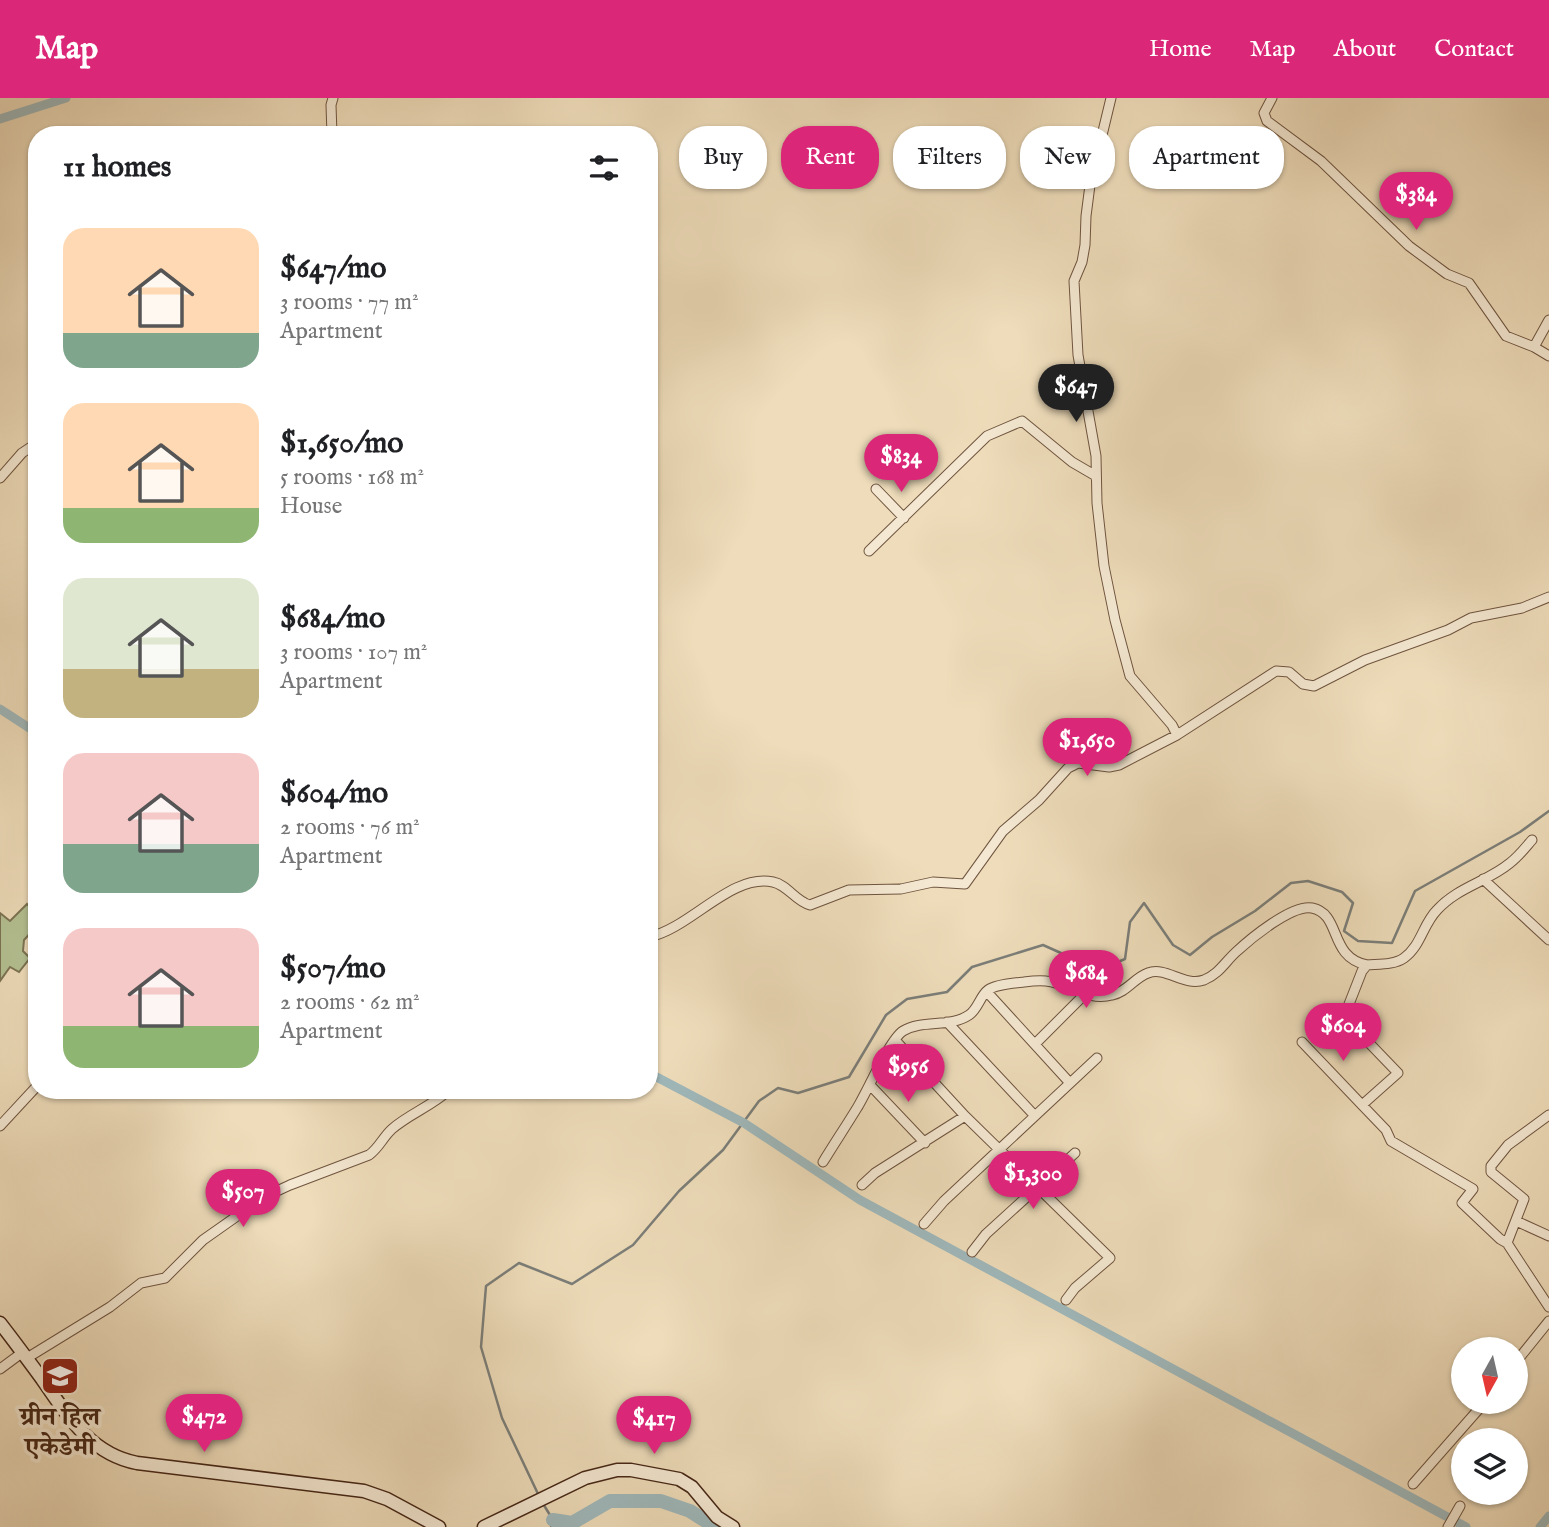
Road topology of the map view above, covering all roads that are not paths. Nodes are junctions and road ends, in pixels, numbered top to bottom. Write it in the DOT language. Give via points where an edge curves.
graph roads {
  1 [pos="333,98"];
  2 [pos="1111,98"];
  3 [pos="1272,98"];
  4 [pos="332,126"];
  5 [pos="1549,320"];
  6 [pos="1534,347"];
  7 [pos="1549,356"];
  8 [pos="28,449"];
  9 [pos="1096,476"];
  10 [pos="0,478"];
  11 [pos="876,489"];
  12 [pos="904,518"];
  13 [pos="869,551"];
  14 [pos="1549,597"];
  15 [pos="1177,735"];
  16 [pos="1532,840"];
  17 [pos="1483,879"];
  18 [pos="658,934"];
  19 [pos="1549,940"];
  20 [pos="1367,965"];
  21 [pos="987,992"];
  22 [pos="1084,995"];
  23 [pos="947,1022"];
  24 [pos="895,1040"];
  25 [pos="1301,1042"];
  26 [pos="1035,1044"];
  27 [pos="1097,1058"];
  28 [pos="1070,1083"];
  29 [pos="870,1085"];
  30 [pos="28,1096"];
  31 [pos="438,1099"];
  32 [pos="1362,1105"];
  33 [pos="965,1115"];
  34 [pos="1549,1115"];
  35 [pos="1035,1116"];
  36 [pos="0,1126"];
  37 [pos="925,1143"];
  38 [pos="999,1149"];
  39 [pos="1075,1153"];
  40 [pos="823,1162"];
  41 [pos="862,1185"];
  42 [pos="1038,1186"];
  43 [pos="1516,1221"];
  44 [pos="924,1224"];
  45 [pos="1549,1236"];
  46 [pos="1507,1243"];
  47 [pos="972,1252"];
  48 [pos="1066,1300"];
  49 [pos="1549,1307"];
  50 [pos="1549,1321"];
  51 [pos="0,1322"];
  52 [pos="1528,1347"];
  53 [pos="25,1355"];
  54 [pos="0,1369"];
  55 [pos="1474,1414"];
  56 [pos="1413,1483"];
  57 [pos="1458,1508"];
  58 [pos="439,1527"];
  59 [pos="484,1527"];
  60 [pos="733,1527"];
  61 [pos="1448,1527"];
  1 -- 4 [label="street"];
  2 -- 9 [label="street" via="1090,185 1086,245 1074,281 1078,355"];
  3 -- 6 [label="street" via="1264,113 1267,121 1321,161 1416,251 1447,274 1469,283 1506,336"];
  5 -- 6 [label="street"];
  6 -- 7 [label="street"];
  8 -- 10 [label="street"];
  9 -- 12 [label="street" via="1017,421 987,436"];
  9 -- 15 [label="street" via="1104,566 1130,676"];
  11 -- 12 [label="street"];
  12 -- 13 [label="street"];
  14 -- 15 [label="street" via="1522,608 1471,618 1314,686 1303,684 1289,672 1276,671"];
  15 -- 18 [label="street" via="1115,767 1083,763 1068,768 1003,831 965,884 933,882 901,889 849,890 810,905 776,883 754,881"];
  16 -- 17 [label="street" via="1508,865"];
  17 -- 19 [label="street"];
  17 -- 20 [label="street" via="1458,891 1436,910 1406,957"];
  20 -- 22 [label="street" via="1345,954 1326,914 1301,908 1262,932 1205,979 1184,981 1162,972 1148,973 1111,996"];
  20 -- 32 [label="street" via="1344,1017 1398,1073"];
  21 -- 22 [label="street" via="1048,981"];
  21 -- 23 [label="street" via="968,1016"];
  21 -- 26 [label="street"];
  22 -- 26 [label="street"];
  23 -- 24 [label="street" via="912,1027"];
  23 -- 35 [label="street"];
  24 -- 29 [label="street"];
  24 -- 33 [label="street"];
  25 -- 32 [label="street"];
  26 -- 28 [label="street"];
  27 -- 28 [label="street"];
  28 -- 35 [label="street"];
  29 -- 37 [label="street"];
  29 -- 40 [label="street"];
  30 -- 36 [label="street"];
  31 -- 53 [label="street" via="392,1129 369,1155 264,1198 203,1240 165,1278 141,1283 91,1320"];
  32 -- 46 [label="street" via="1391,1141 1474,1189 1462,1203"];
  33 -- 37 [label="street"];
  33 -- 38 [label="street"];
  34 -- 43 [label="street" via="1508,1145 1491,1166 1491,1172 1524,1199"];
  35 -- 38 [label="street"];
  37 -- 41 [label="street" via="875,1172"];
  38 -- 42 [label="street"];
  38 -- 44 [label="street"];
  39 -- 42 [label="street"];
  42 -- 47 [label="street"];
  42 -- 48 [label="street" via="1110,1258"];
  43 -- 45 [label="street"];
  43 -- 46 [label="street"];
  46 -- 49 [label="street"];
  50 -- 52 [label="street"];
  51 -- 53 [label="street"];
  53 -- 54 [label="street"];
  53 -- 58 [label="street" via="83,1434 119,1459 364,1491"];
  55 -- 56 [label="street"];
  57 -- 61 [label="street"];
  59 -- 60 [label="street" via="557,1491 617,1471 679,1479"];
}
